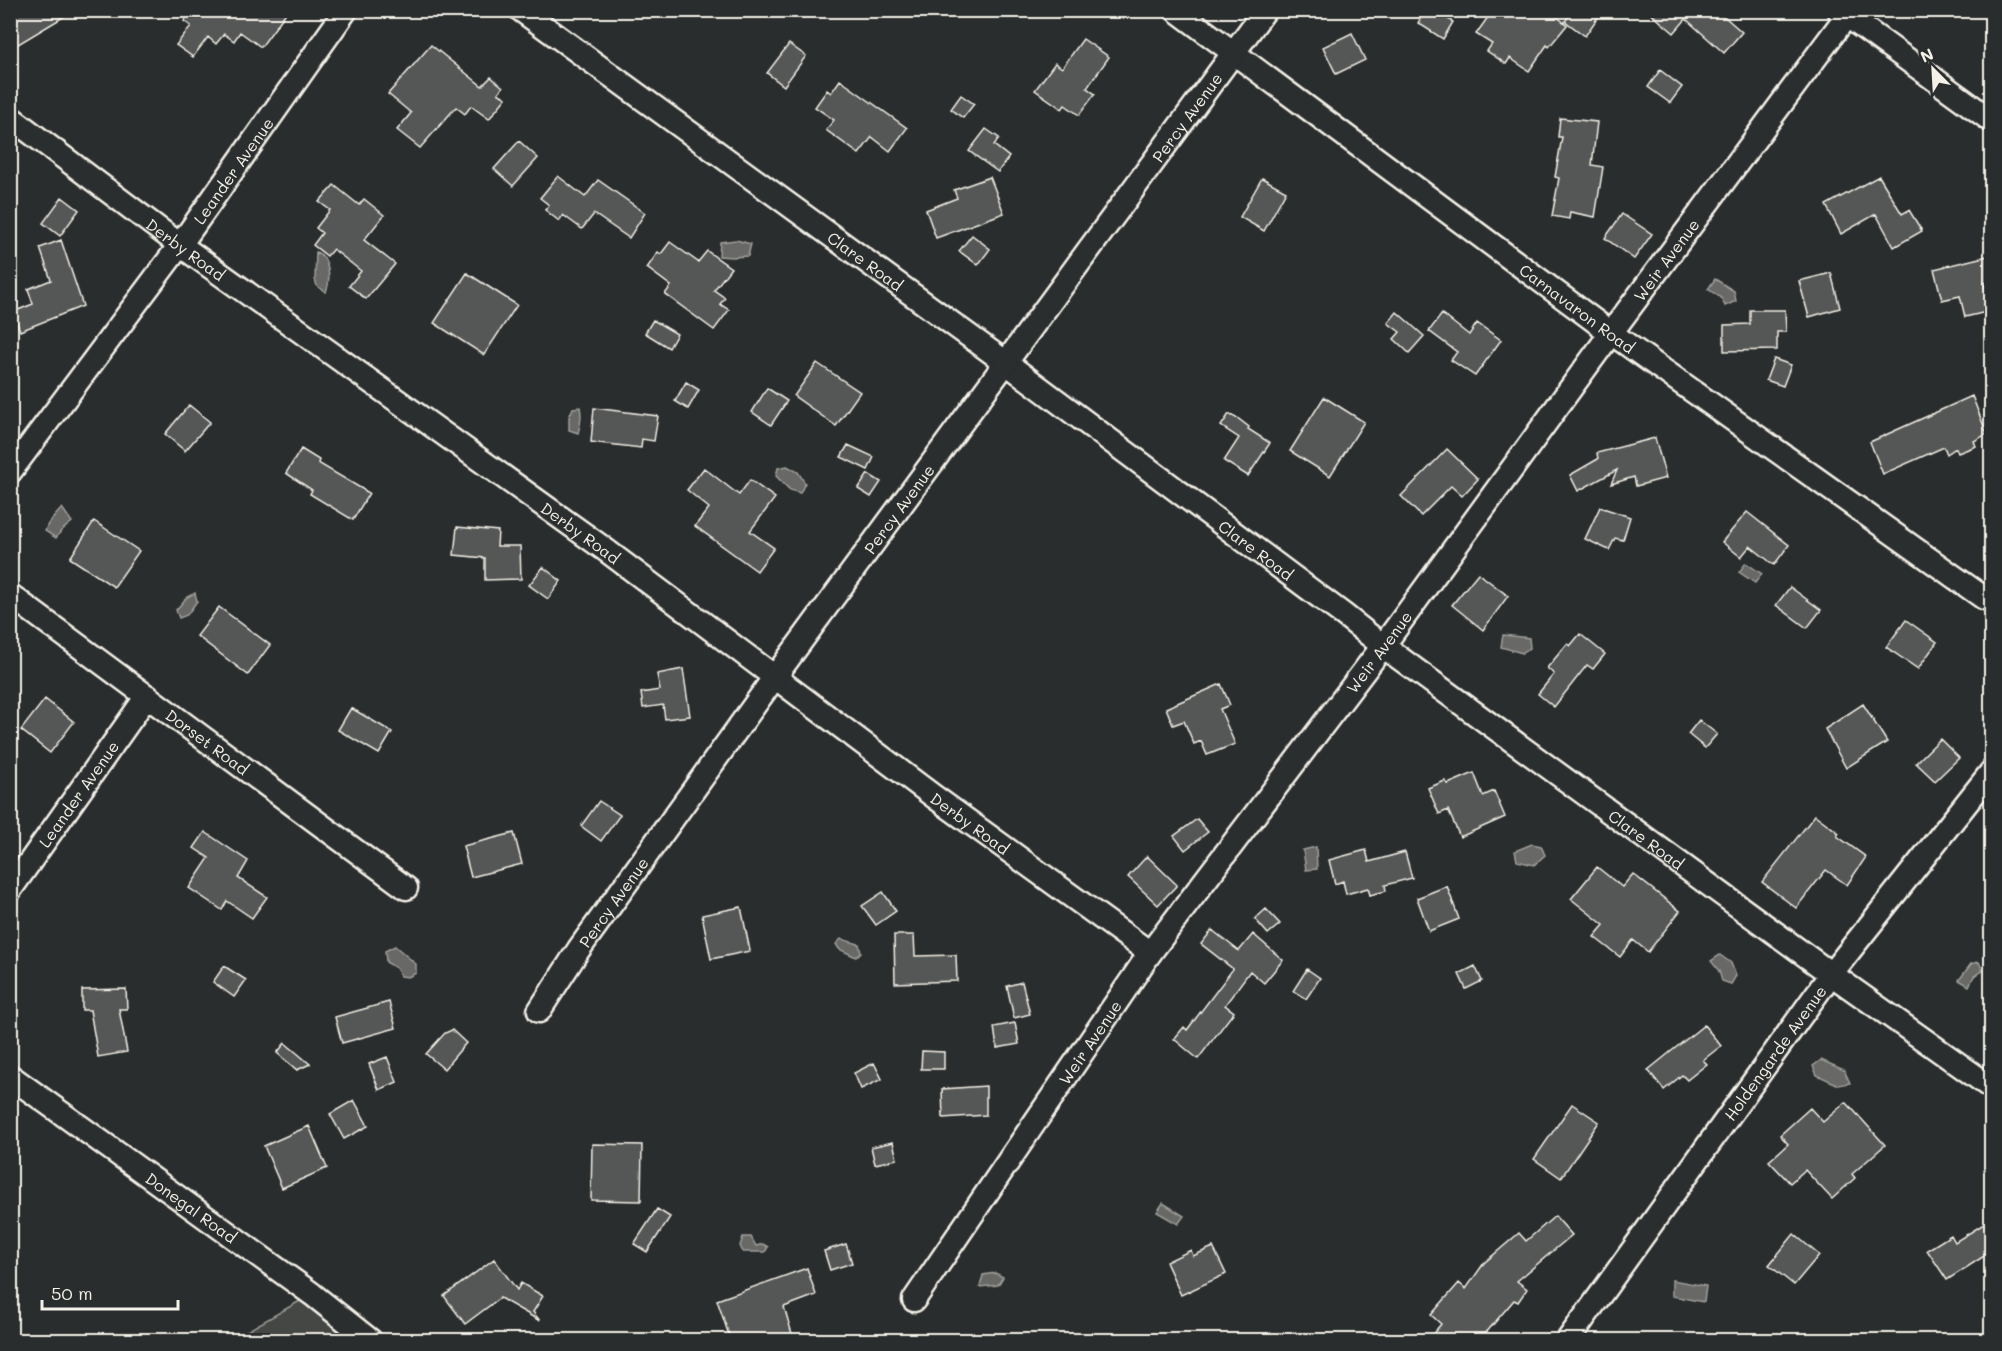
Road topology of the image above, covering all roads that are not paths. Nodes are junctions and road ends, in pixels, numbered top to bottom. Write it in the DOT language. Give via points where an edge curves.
graph roads {
  1 [pos="346,10"];
  2 [pos="521,10"];
  3 [pos="1176,10"];
  4 [pos="1265,10"];
  5 [pos="1846,12"];
  6 [pos="1234,53"];
  7 [pos="10,117"];
  8 [pos="1992,121"];
  9 [pos="180,245"];
  10 [pos="1611,333"];
  11 [pos="1005,362"];
  12 [pos="10,472"];
  13 [pos="10,595"];
  14 [pos="1984,598"];
  15 [pos="1383,646"];
  16 [pos="774,678"];
  17 [pos="147,696"];
  18 [pos="1992,771"];
  19 [pos="406,888"];
  20 [pos="10,890"];
  21 [pos="1150,953"];
  22 [pos="1831,974"];
  23 [pos="538,1011"];
  24 [pos="10,1076"];
  25 [pos="1992,1088"];
  26 [pos="914,1300"];
  27 [pos="370,1341"];
  28 [pos="1568,1341"];
  1 -- 9 [label="street, Leander Avenue"];
  2 -- 11 [label="street, Clare Road"];
  3 -- 6 [label="street, Carnavaron Road"];
  4 -- 6 [label="street, Percy Avenue"];
  5 -- 8 [label="street"];
  5 -- 10 [label="street, Weir Avenue"];
  6 -- 10 [label="street, Carnavaron Road"];
  6 -- 11 [label="street, Percy Avenue"];
  7 -- 9 [label="street, Derby Road"];
  9 -- 12 [label="street, Leander Avenue"];
  9 -- 16 [label="street, Derby Road" via="603,548"];
  10 -- 14 [label="street, Carnavaron Road"];
  10 -- 15 [label="street, Weir Avenue"];
  11 -- 15 [label="street, Clare Road"];
  11 -- 16 [label="street, Percy Avenue"];
  13 -- 17 [label="street, Dorset Road"];
  15 -- 21 [label="street, Weir Avenue"];
  15 -- 22 [label="street, Clare Road"];
  16 -- 21 [label="street, Derby Road"];
  16 -- 23 [label="street, Percy Avenue"];
  17 -- 19 [label="street, Dorset Road"];
  17 -- 20 [label="street, Leander Avenue"];
  18 -- 22 [label="street, Holdengarde Avenue"];
  21 -- 26 [label="street, Weir Avenue"];
  22 -- 25 [label="street, Clare Road"];
  22 -- 28 [label="street, Holdengarde Avenue"];
  24 -- 27 [label="street, Donegal Road" via="312,1294"];
}
